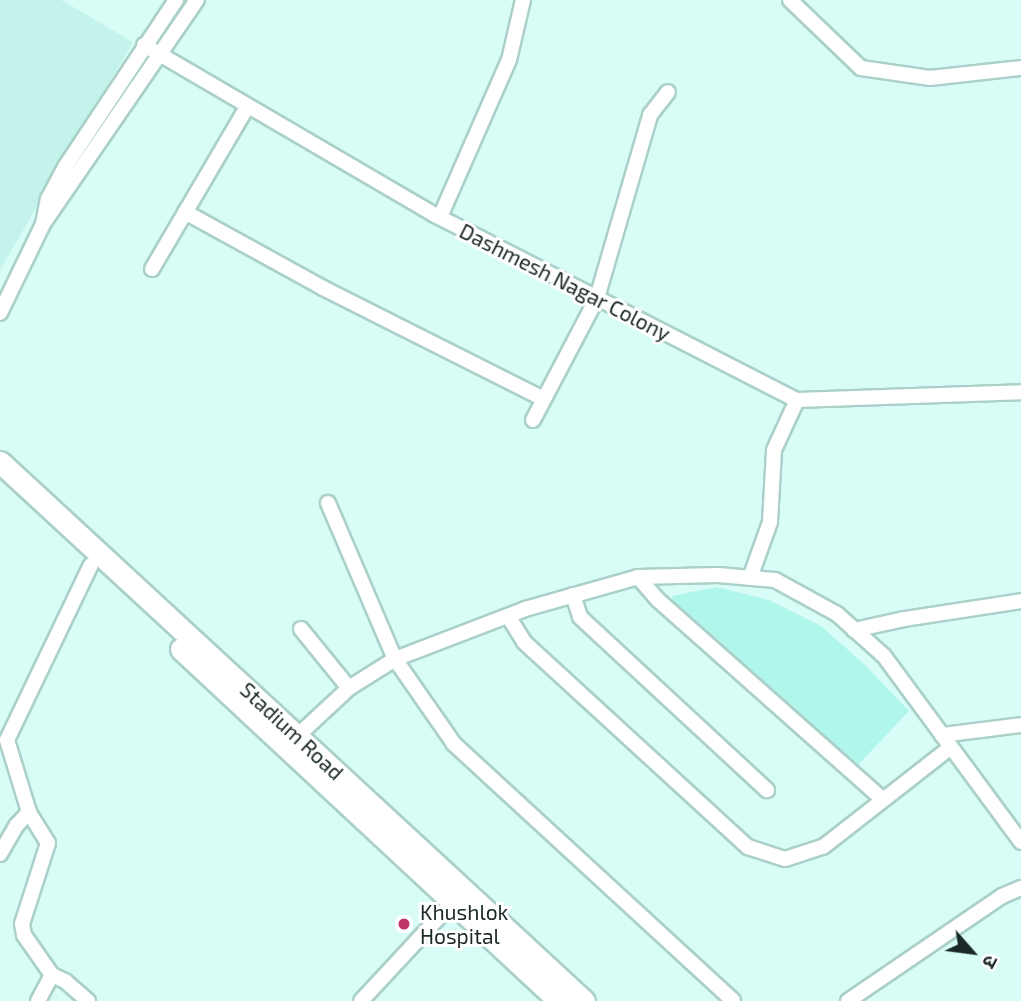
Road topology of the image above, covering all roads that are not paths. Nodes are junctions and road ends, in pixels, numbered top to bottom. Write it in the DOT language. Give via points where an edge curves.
graph roads {
  1 [pos="523,0"];
  2 [pos="790,0"];
  3 [pos="186,2"];
  4 [pos="144,45"];
  5 [pos="157,55"];
  6 [pos="1021,68"];
  7 [pos="668,92"];
  8 [pos="247,107"];
  9 [pos="185,212"];
  10 [pos="440,218"];
  11 [pos="43,224"];
  12 [pos="152,270"];
  13 [pos="597,298"];
  14 [pos="0,313"];
  15 [pos="1021,392"];
  16 [pos="544,399"];
  17 [pos="797,400"];
  18 [pos="533,420"];
  19 [pos="0,462"];
  20 [pos="0,481"];
  21 [pos="328,503"];
  22 [pos="91,565"];
  23 [pos="638,577"];
  24 [pos="750,578"];
  25 [pos="573,596"];
  26 [pos="1021,601"];
  27 [pos="508,616"];
  28 [pos="301,629"];
  29 [pos="855,630"];
  30 [pos="396,659"];
  31 [pos="349,688"];
  32 [pos="1021,725"];
  33 [pos="3,740"];
  34 [pos="291,741"];
  35 [pos="947,741"];
  36 [pos="767,790"];
  37 [pos="883,800"];
  38 [pos="29,812"];
  39 [pos="1021,842"];
  40 [pos="0,854"];
  41 [pos="1021,888"];
  42 [pos="453,902"];
  43 [pos="52,975"];
  44 [pos="38,1001"];
  45 [pos="88,1001"];
  46 [pos="361,1001"];
  47 [pos="559,1001"];
  48 [pos="584,1001"];
  49 [pos="733,1001"];
  50 [pos="848,1001"];
  1 -- 10 [label="street" via="509,60"];
  2 -- 6 [label="street" via="861,68 930,78"];
  3 -- 4 [label="street"];
  3 -- 5 [label="street"];
  4 -- 5 [label="street, Dashmesh Nagar Colony"];
  4 -- 11 [label="street" via="65,167 48,199"];
  5 -- 8 [label="street, Dashmesh Nagar Colony"];
  5 -- 11 [label="street"];
  7 -- 13 [label="street" via="650,115"];
  8 -- 9 [label="street"];
  8 -- 10 [label="street, Dashmesh Nagar Colony"];
  9 -- 12 [label="street"];
  9 -- 16 [label="street" via="323,288"];
  10 -- 13 [label="street, Dashmesh Nagar Colony"];
  11 -- 14 [label="street"];
  13 -- 16 [label="street"];
  13 -- 17 [label="street, Dashmesh Nagar Colony"];
  15 -- 17 [label="street, Dashmesh Nagar Colony"];
  16 -- 18 [label="street"];
  17 -- 24 [label="street" via="774,450 770,522"];
  19 -- 34 [label="main road, Stadium Road"];
  20 -- 22 [label="main road, Stadium Road"];
  21 -- 30 [label="street"];
  22 -- 33 [label="street"];
  22 -- 34 [label="main road, Stadium Road"];
  23 -- 24 [label="street"];
  23 -- 25 [label="street"];
  23 -- 37 [label="street"];
  24 -- 29 [label="street" via="775,580 837,614"];
  25 -- 27 [label="street"];
  25 -- 36 [label="street" via="580,617"];
  26 -- 29 [label="street"];
  27 -- 30 [label="street"];
  27 -- 37 [label="street" via="524,642 748,847 785,859 823,847"];
  28 -- 31 [label="street"];
  29 -- 35 [label="street" via="884,656"];
  30 -- 31 [label="street"];
  30 -- 49 [label="street" via="454,744"];
  31 -- 34 [label="street"];
  32 -- 35 [label="street"];
  33 -- 38 [label="street"];
  34 -- 42 [label="main road, Stadium Road"];
  34 -- 48 [label="main road, Stadium Road"];
  35 -- 37 [label="street"];
  35 -- 39 [label="street"];
  38 -- 40 [label="street"];
  38 -- 43 [label="street" via="48,843 22,924 24,935"];
  41 -- 50 [label="street" via="1002,896"];
  42 -- 46 [label="street"];
  42 -- 47 [label="main road, Stadium Road"];
  43 -- 44 [label="street"];
  43 -- 45 [label="street"];
}
